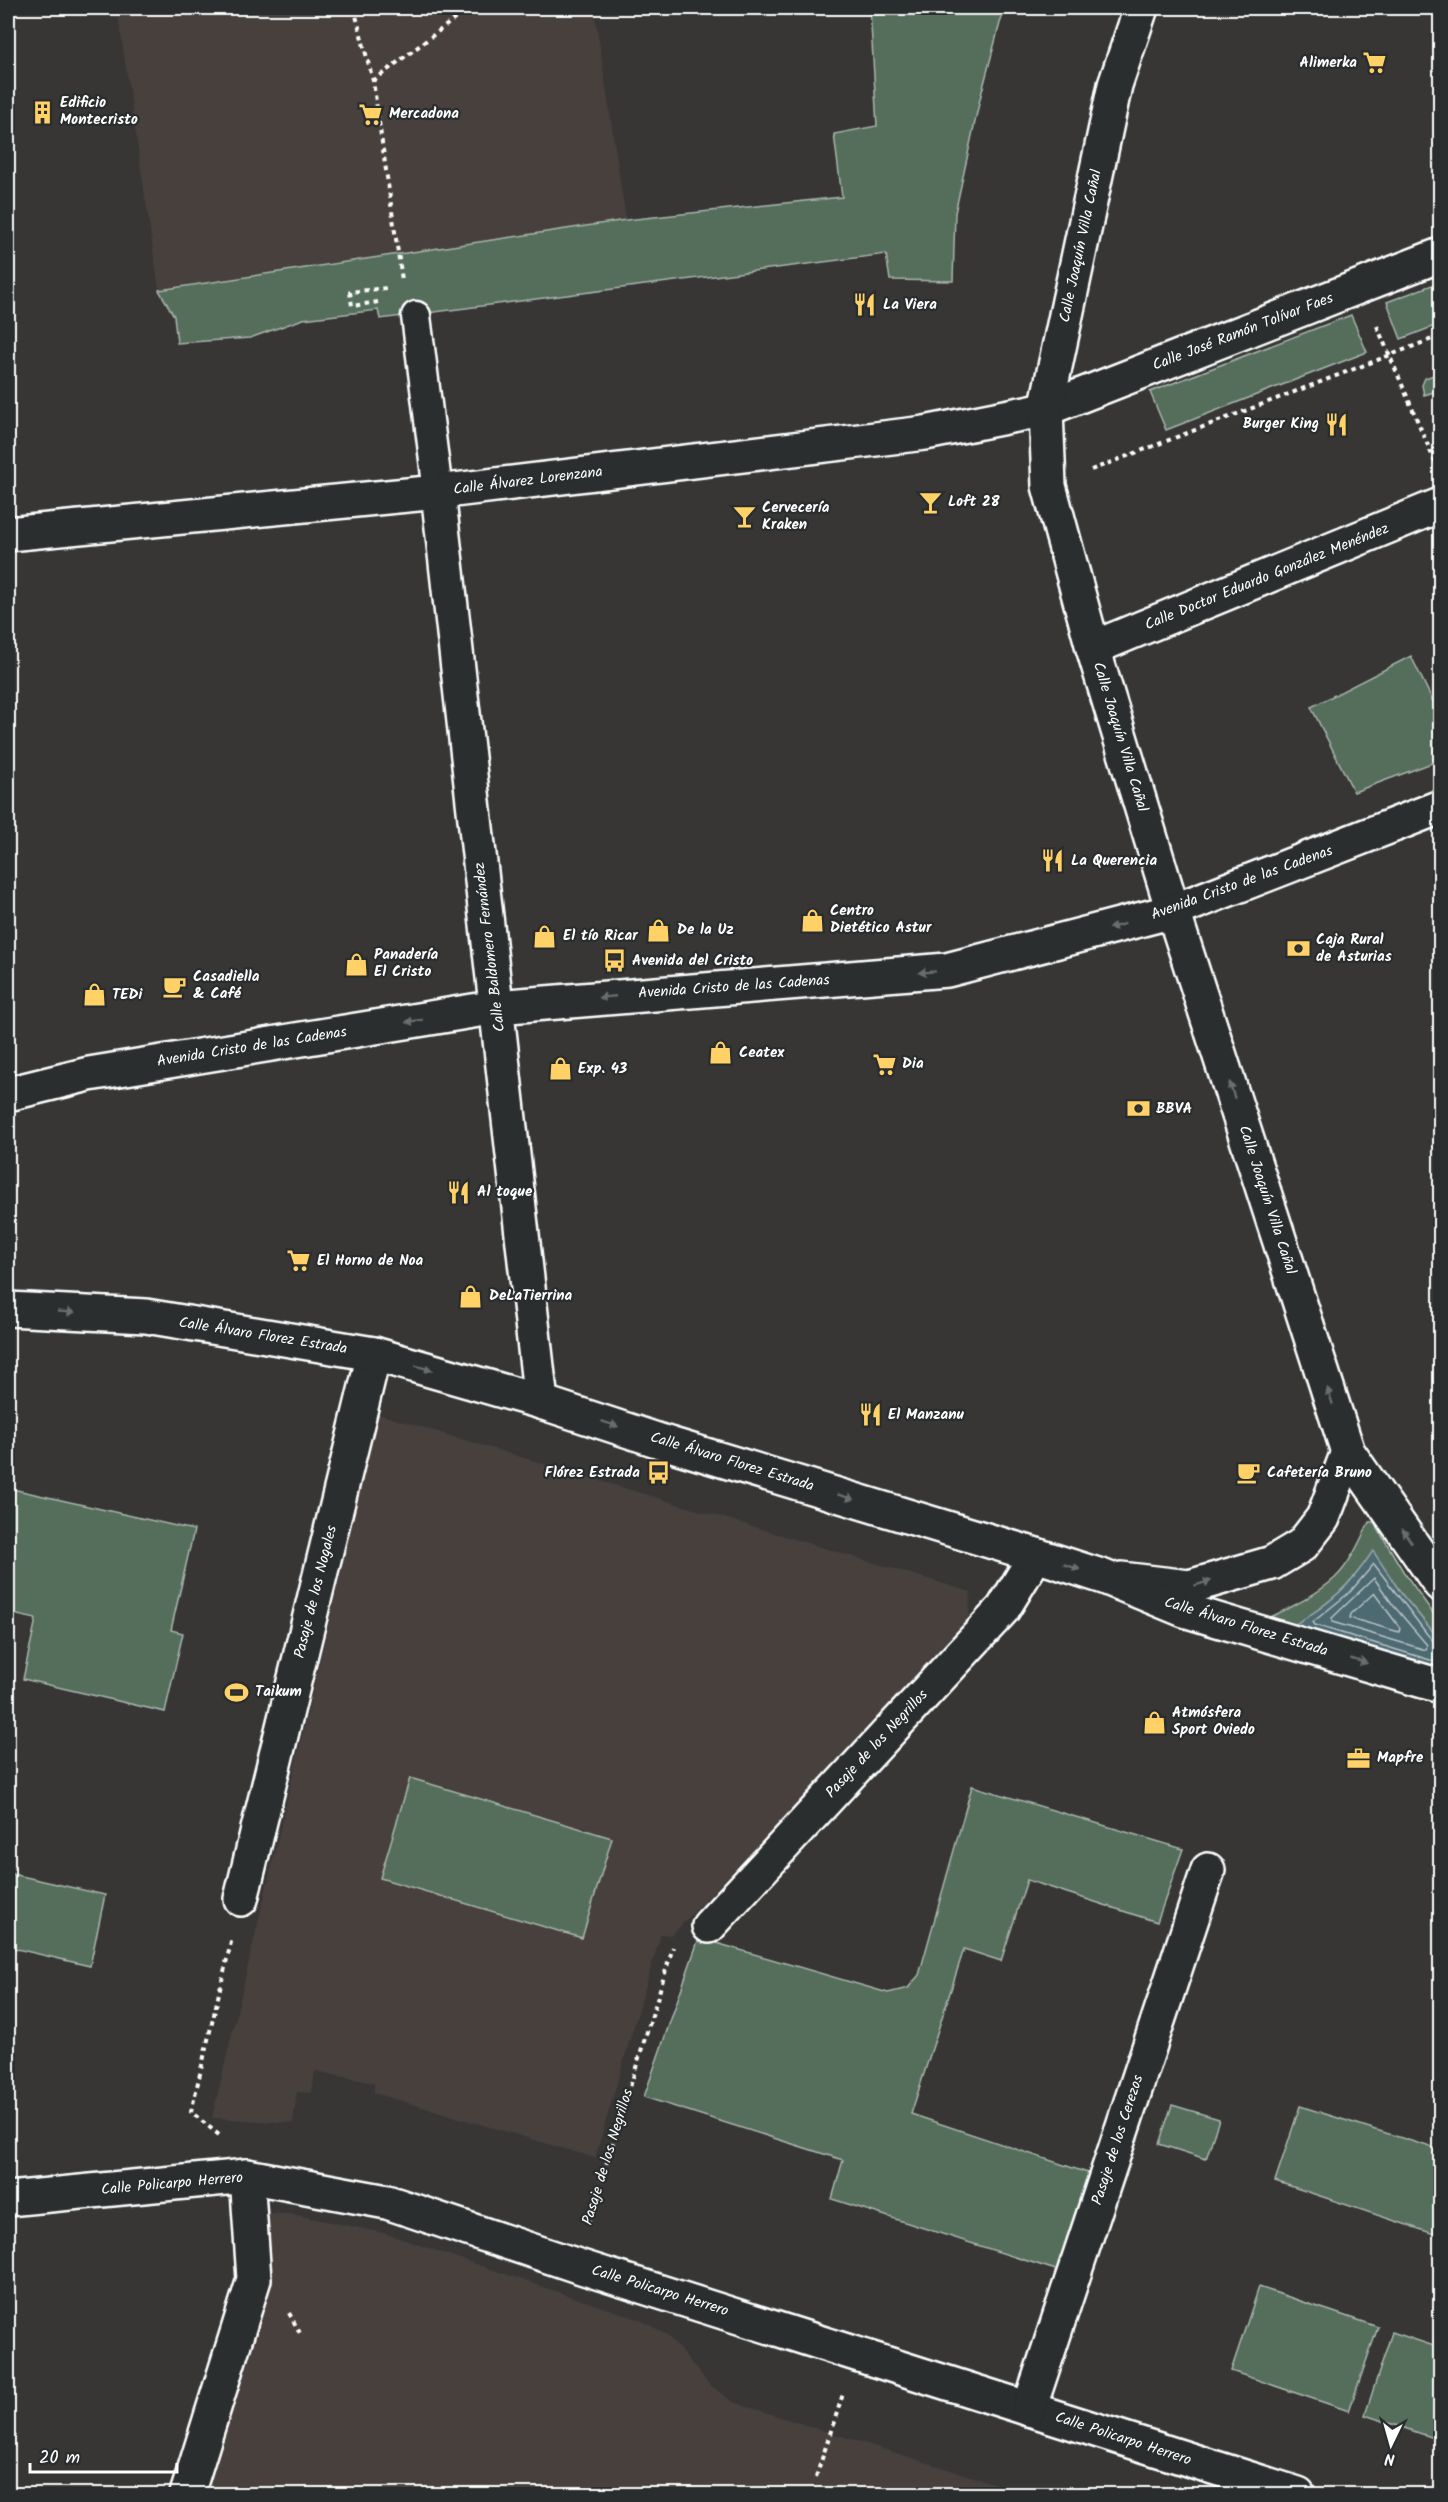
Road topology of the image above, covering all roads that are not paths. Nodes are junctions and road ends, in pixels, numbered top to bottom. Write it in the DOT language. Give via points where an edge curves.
graph roads {
  1 [pos="1141,8"];
  2 [pos="1440,255"];
  3 [pos="416,316"];
  4 [pos="1046,409"];
  5 [pos="438,492"];
  6 [pos="1440,505"];
  7 [pos="8,534"];
  8 [pos="1093,648"];
  9 [pos="1440,807"];
  10 [pos="1173,911"];
  11 [pos="497,1007"];
  12 [pos="8,1094"];
  13 [pos="8,1309"];
  14 [pos="374,1354"];
  15 [pos="541,1401"];
  16 [pos="1348,1452"];
  17 [pos="1036,1555"];
  18 [pos="1104,1577"];
  19 [pos="1440,1584"];
  20 [pos="1440,1686"];
  21 [pos="1208,1870"];
  22 [pos="242,1899"];
  23 [pos="709,1926"];
  24 [pos="247,2176"];
  25 [pos="8,2199"];
  26 [pos="1029,2409"];
  27 [pos="188,2494"];
  28 [pos="1298,2494"];
  1 -- 4 [label="street, Calle Joaquín Villa Cañal" via="1115,85"];
  2 -- 4 [label="street, Calle José Ramón Tolívar Faes"];
  3 -- 5 [label="lane"];
  4 -- 5 [label="street, Calle Álvarez Lorenzana" via="925,434"];
  4 -- 8 [label="street, Calle Joaquín Villa Cañal" via="1050,486"];
  5 -- 7 [label="street, Calle Álvarez Lorenzana"];
  5 -- 11 [label="street, Calle Baldomero Fernández"];
  6 -- 8 [label="street, Calle Doctor Eduardo González Menéndez"];
  8 -- 10 [label="street, Calle Joaquín Villa Cañal"];
  9 -- 10 [label="street, Avenida Cristo de las Cadenas"];
  10 -- 11 [label="street, Avenida Cristo de las Cadenas, one-way" via="947,970"];
  16 -- 10 [label="street, Calle Joaquín Villa Cañal, one-way"];
  11 -- 12 [label="street, Avenida Cristo de las Cadenas, one-way" via="89,1074"];
  11 -- 15 [label="street, Calle Baldomero Fernández"];
  13 -- 14 [label="street, Calle Álvaro Florez Estrada, one-way" via="146,1316"];
  14 -- 15 [label="street, Calle Álvaro Florez Estrada, one-way"];
  14 -- 22 [label="street, Pasaje de los Nogales"];
  15 -- 17 [label="street, Calle Álvaro Florez Estrada, one-way" via="669,1444"];
  18 -- 16 [label="street, one-way" via="1189,1587 1272,1563 1302,1545 1323,1518"];
  19 -- 16 [label="street, Calle Joaquín Villa Cañal, one-way"];
  17 -- 18 [label="street, Calle Álvaro Florez Estrada, one-way"];
  17 -- 23 [label="street, Pasaje de los Negrillos" via="1003,1609"];
  18 -- 20 [label="street, Calle Álvaro Florez Estrada, one-way" via="1184,1610"];
  21 -- 26 [label="street, Pasaje de los Cerezos"];
  24 -- 25 [label="street, Calle Policarpo Herrero"];
  24 -- 26 [label="street, Calle Policarpo Herrero" via="387,2202"];
  24 -- 27 [label="street" via="254,2279"];
  26 -- 28 [label="street, Calle Policarpo Herrero"];
}
